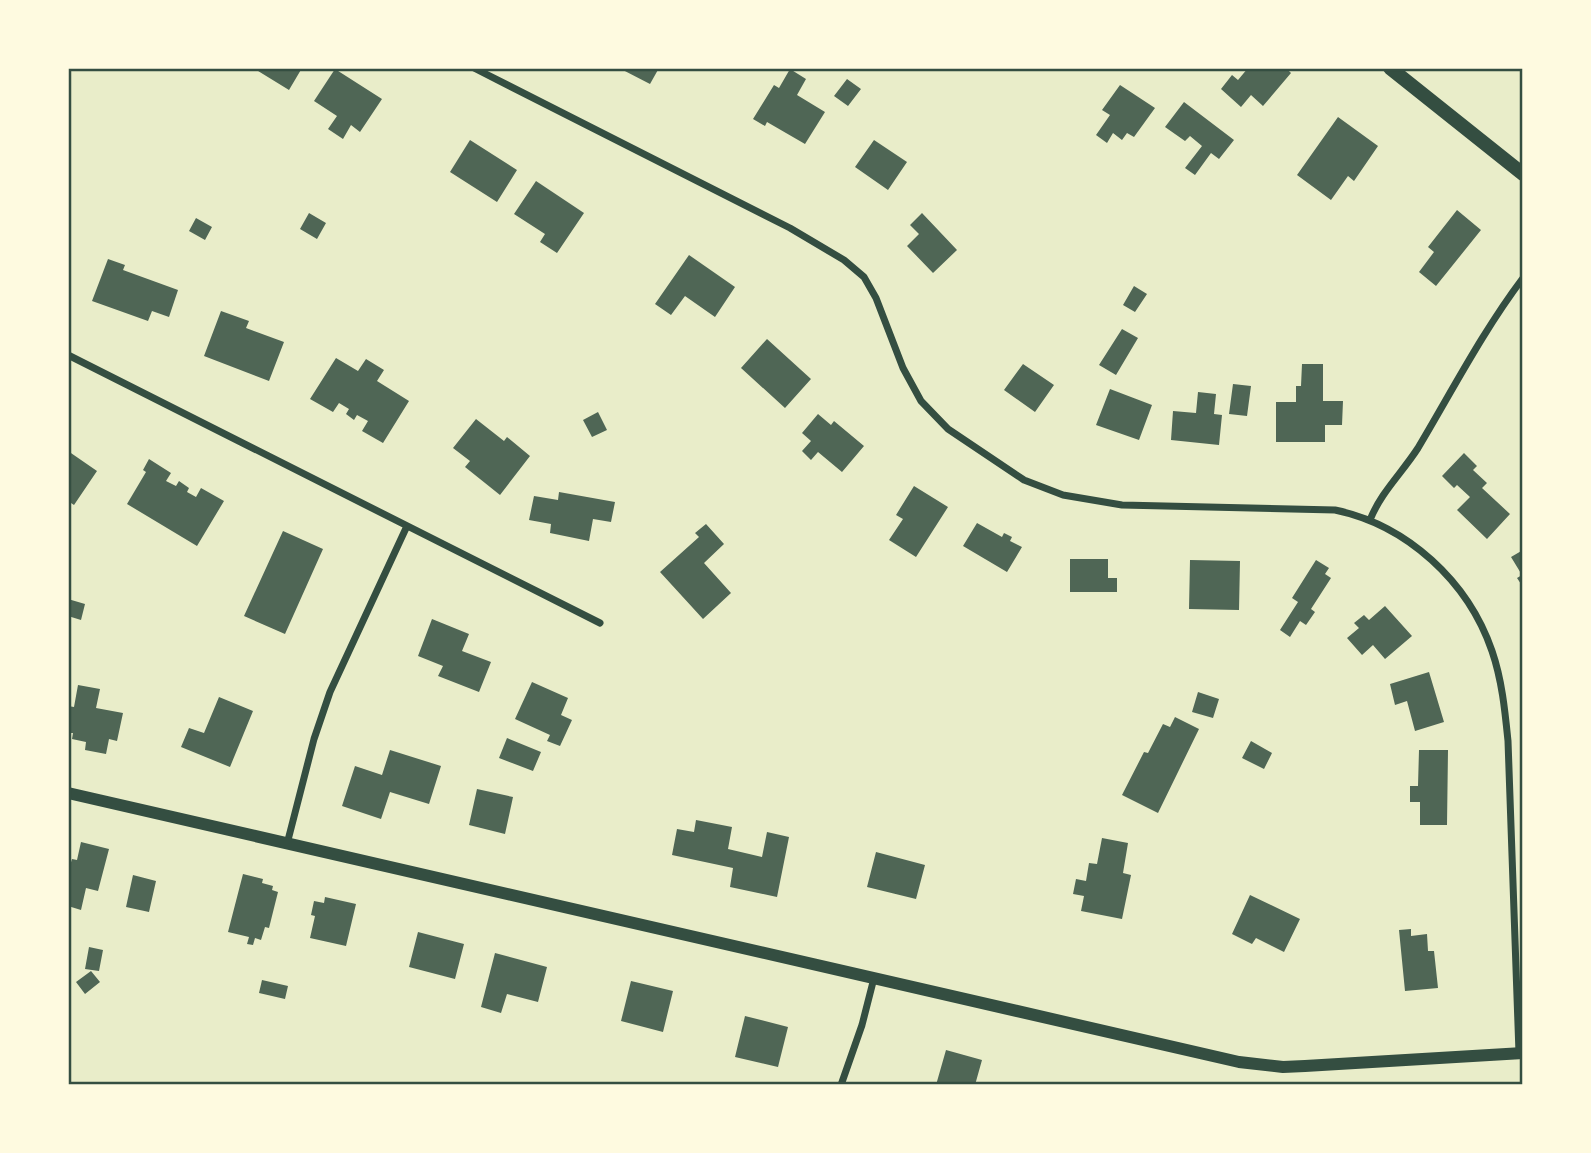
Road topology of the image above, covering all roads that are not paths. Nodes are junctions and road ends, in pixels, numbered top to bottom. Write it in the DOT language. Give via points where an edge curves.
graph roads {
  1 [pos="474,68"];
  2 [pos="1390,68"];
  3 [pos="1523,174"];
  4 [pos="1523,278"];
  5 [pos="68,355"];
  6 [pos="1370,520"];
  7 [pos="407,526"];
  8 [pos="600,623"];
  9 [pos="68,793"];
  10 [pos="287,844"];
  11 [pos="874,978"];
  12 [pos="1521,1053"];
  13 [pos="841,1085"];
  1 -- 6 [label="street" via="790,228 844,260 864,276 921,401 948,429 1024,480 1063,495 1103,503 1316,508"];
  2 -- 3 [label="main road"];
  4 -- 6 [label="street"];
  5 -- 7 [label="street"];
  6 -- 12 [label="street" via="1402,536 1432,560 1471,608 1492,651 1508,741"];
  7 -- 8 [label="street"];
  7 -- 10 [label="street" via="330,692"];
  9 -- 10 [label="street"];
  10 -- 11 [label="street"];
  11 -- 12 [label="street" via="1239,1062 1283,1067 1349,1065"];
  11 -- 13 [label="street"];
}
